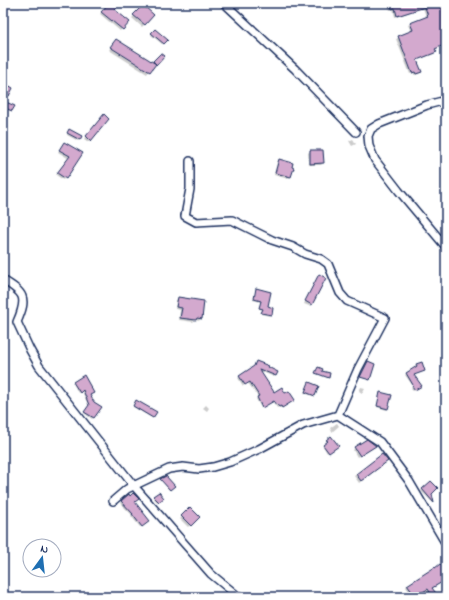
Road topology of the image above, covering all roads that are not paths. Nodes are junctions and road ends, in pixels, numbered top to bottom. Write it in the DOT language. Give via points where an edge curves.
graph roads {
  1 [pos="224,3"];
  2 [pos="446,100"];
  3 [pos="356,132"];
  4 [pos="190,161"];
  5 [pos="446,247"];
  6 [pos="3,280"];
  7 [pos="338,414"];
  8 [pos="134,486"];
  9 [pos="113,501"];
  10 [pos="446,544"];
  11 [pos="238,597"];
  1 -- 3 [label="street" via="295,69"];
  2 -- 5 [label="street" via="379,124 371,129 368,136 375,160"];
  4 -- 7 [label="street" via="190,189 185,216 196,222 232,220 272,240 321,259 328,264 340,293 347,301 385,318"];
  6 -- 8 [label="street" via="19,290 22,296 22,311 17,322 39,366"];
  7 -- 8 [label="street" via="303,425 230,462 199,469 168,469"];
  7 -- 10 [label="street" via="380,442 409,481"];
  8 -- 9 [label="street"];
  8 -- 11 [label="street" via="211,574"];
}
